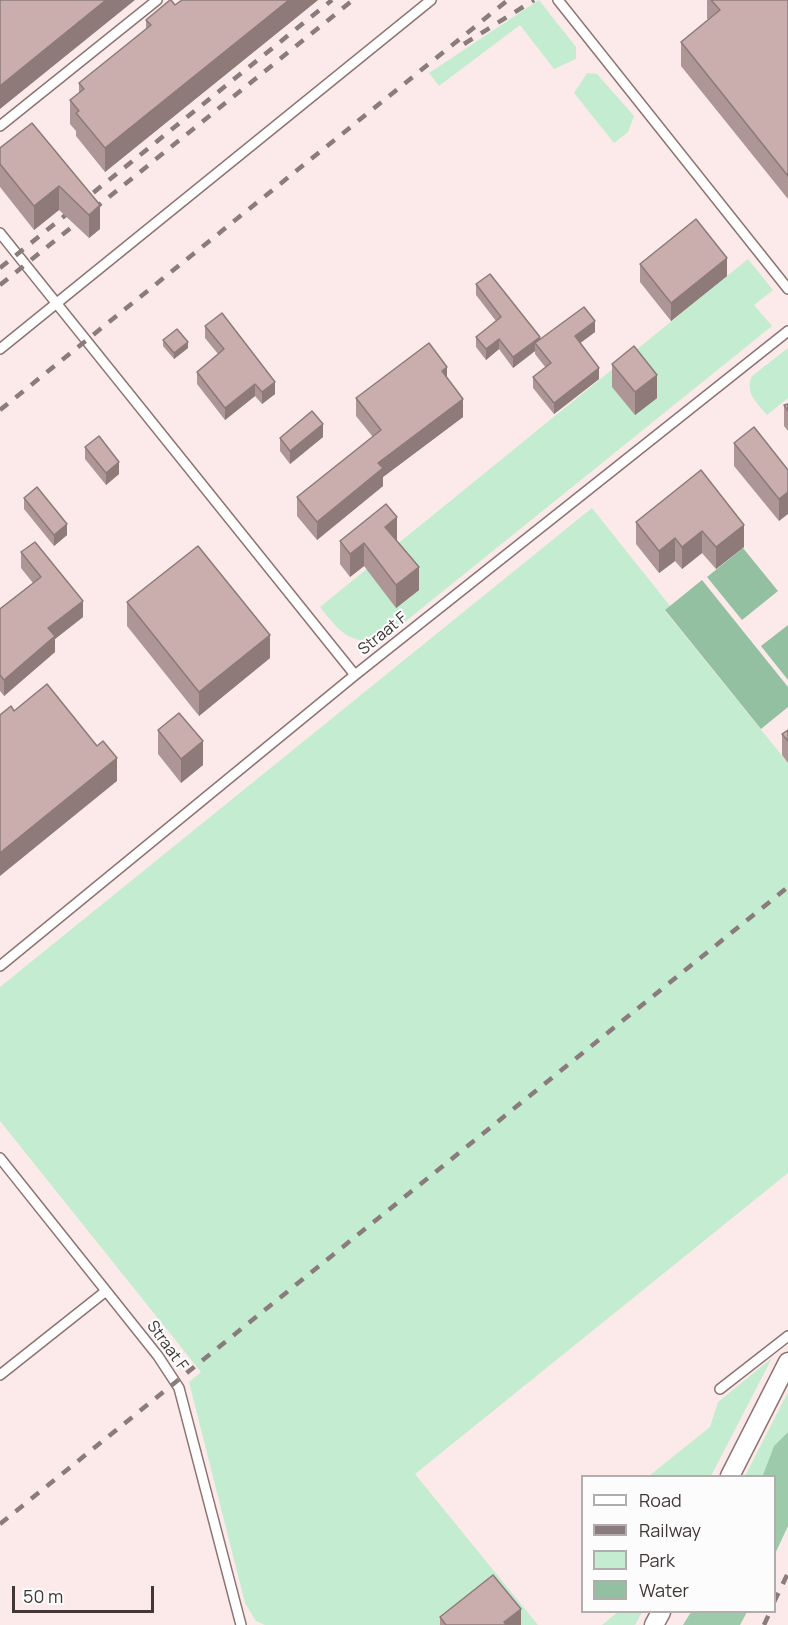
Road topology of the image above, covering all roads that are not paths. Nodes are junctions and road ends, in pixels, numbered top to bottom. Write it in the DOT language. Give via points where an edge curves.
graph roads {
  1 [pos="157,0"];
  2 [pos="431,0"];
  3 [pos="558,0"];
  4 [pos="0,126"];
  5 [pos="0,233"];
  6 [pos="788,289"];
  7 [pos="56,303"];
  8 [pos="788,331"];
  9 [pos="0,349"];
  10 [pos="355,675"];
  11 [pos="0,966"];
  12 [pos="0,1158"];
  13 [pos="106,1291"];
  14 [pos="788,1336"];
  15 [pos="788,1362"];
  16 [pos="0,1375"];
  17 [pos="720,1389"];
  18 [pos="731,1475"];
  19 [pos="241,1625"];
  1 -- 4 [label="lane"];
  2 -- 7 [label="lane"];
  3 -- 6 [label="lane"];
  5 -- 7 [label="lane"];
  7 -- 9 [label="lane"];
  7 -- 10 [label="lane"];
  8 -- 10 [label="lane, Straat F"];
  10 -- 11 [label="lane, Straat F"];
  12 -- 13 [label="lane, Straat F"];
  13 -- 16 [label="lane"];
  13 -- 19 [label="lane, Straat F" via="166,1365 179,1388"];
  14 -- 17 [label="lane"];
  15 -- 18 [label="street"];
}
